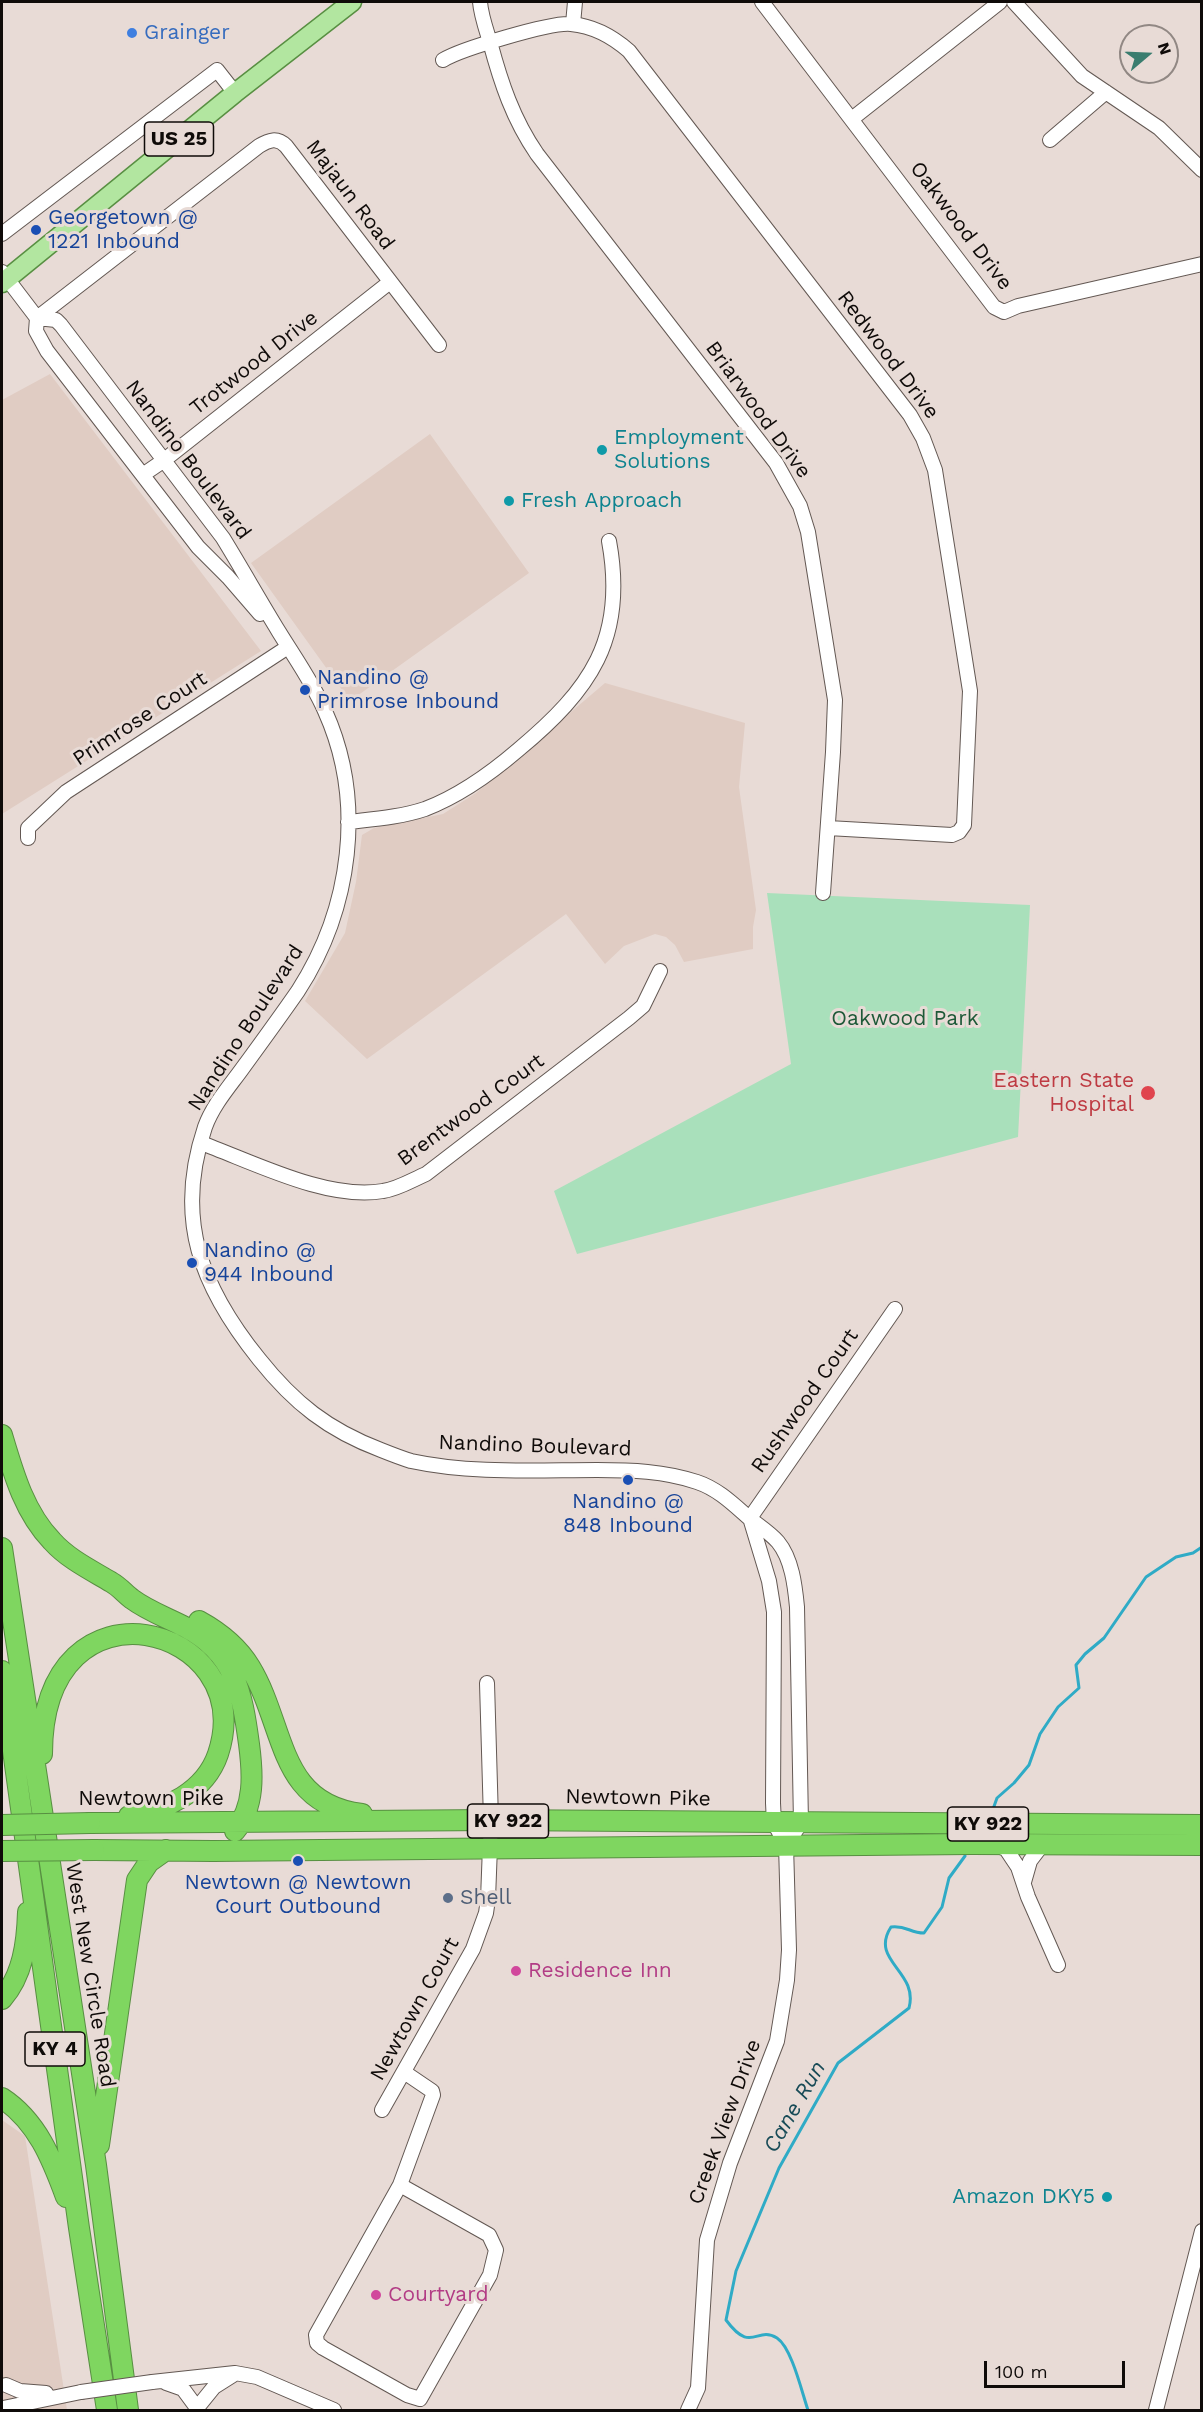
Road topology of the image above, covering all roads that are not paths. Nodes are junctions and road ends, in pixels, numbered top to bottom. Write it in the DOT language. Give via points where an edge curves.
graph roads {
  1 [pos="352,2"];
  2 [pos="574,2"];
  3 [pos="762,2"];
  4 [pos="1000,2"];
  5 [pos="1014,2"];
  6 [pos="479,4"];
  7 [pos="573,24"];
  8 [pos="490,42"];
  9 [pos="443,60"];
  10 [pos="1106,92"];
  11 [pos="235,93"];
  12 [pos="852,118"];
  13 [pos="1050,140"];
  14 [pos="1202,170"];
  15 [pos="2,234"];
  16 [pos="1202,264"];
  17 [pos="3,278"];
  18 [pos="390,282"];
  19 [pos="37,318"];
  20 [pos="440,345"];
  21 [pos="164,461"];
  22 [pos="144,474"];
  23 [pos="609,541"];
  24 [pos="251,596"];
  25 [pos="288,647"];
  26 [pos="348,822"];
  27 [pos="828,828"];
  28 [pos="28,838"];
  29 [pos="823,892"];
  30 [pos="660,971"];
  31 [pos="201,1143"];
  32 [pos="895,1309"];
  33 [pos="2,1435"];
  34 [pos="750,1518"];
  35 [pos="2,1548"];
  36 [pos="122,1588"];
  37 [pos="2,1671"];
  38 [pos="487,1683"];
  39 [pos="41,1816"];
  40 [pos="491,1820"];
  41 [pos="438,1822"];
  42 [pos="801,1822"];
  43 [pos="90,1823"];
  44 [pos="241,1823"];
  45 [pos="774,1823"];
  46 [pos="2,1825"];
  47 [pos="1202,1825"];
  48 [pos="993,1844"];
  49 [pos="1043,1844"];
  50 [pos="786,1845"];
  51 [pos="1202,1845"];
  52 [pos="490,1848"];
  53 [pos="166,1850"];
  54 [pos="2,1851"];
  55 [pos="213,1851"];
  56 [pos="30,1870"];
  57 [pos="1024,1882"];
  58 [pos="1058,1965"];
  59 [pos="2,1999"];
  60 [pos="404,2072"];
  61 [pos="2,2098"];
  62 [pos="382,2110"];
  63 [pos="96,2165"];
  64 [pos="400,2185"];
  65 [pos="79,2229"];
  66 [pos="1202,2231"];
  67 [pos="235,2373"];
  68 [pos="193,2377"];
  69 [pos="4,2381"];
  70 [pos="152,2382"];
  71 [pos="81,2392"];
  72 [pos="2,2409"];
  73 [pos="197,2409"];
  74 [pos="107,2410"];
  75 [pos="128,2410"];
  76 [pos="334,2410"];
  77 [pos="688,2410"];
  78 [pos="1156,2410"];
  1 -- 11 [label="main road, US 25"];
  2 -- 7 [label="street"];
  3 -- 12 [label="street, Oakwood Drive"];
  4 -- 12 [label="street"];
  5 -- 10 [label="street" via="1074,68"];
  6 -- 8 [label="street, Briarwood Drive"];
  7 -- 8 [label="street, Redwood Drive"];
  7 -- 27 [label="street, Redwood Drive" via="610,36 629,51 910,415 931,460 970,691 964,825 952,835"];
  8 -- 9 [label="street, Redwood Drive"];
  8 -- 27 [label="street, Briarwood Drive" via="508,103 532,147 776,463 800,506 808,532 835,700"];
  10 -- 13 [label="street"];
  10 -- 14 [label="street" via="1159,128"];
  11 -- 15 [label="street" via="217,70"];
  11 -- 17 [label="main road, US 25"];
  12 -- 16 [label="street, Oakwood Drive" via="990,302 1004,312"];
  17 -- 19 [label="street, Nandino Boulevard"];
  18 -- 19 [label="street, Majaun Road" via="286,146 271,140"];
  18 -- 20 [label="street, Majaun Road"];
  18 -- 21 [label="street, Trotwood Drive"];
  19 -- 21 [label="street, Nandino Boulevard" via="56,320 61,325"];
  19 -- 22 [label="street, Nandino Boulevard" via="36,331 44,346"];
  21 -- 22 [label="street, Trotwood Drive"];
  21 -- 24 [label="street, Nandino Boulevard" via="223,538"];
  22 -- 24 [label="street, Nandino Boulevard" via="198,547"];
  23 -- 26 [label="street" via="615,591 611,620 596,664 569,704 503,763 450,799 423,810"];
  24 -- 25 [label="street, Nandino Boulevard"];
  25 -- 26 [label="street, Nandino Boulevard" via="313,685 337,745"];
  25 -- 28 [label="street, Primrose Court" via="66,792 28,828"];
  26 -- 31 [label="street, Nandino Boulevard" via="344,882 322,949 298,991 214,1108"];
  27 -- 29 [label="street, Briarwood Drive"];
  30 -- 31 [label="street, Brentwood Court" via="643,1006 629,1018 434,1168 403,1185 365,1193 320,1188"];
  31 -- 34 [label="street, Nandino Boulevard" via="195,1167 193,1215 208,1282 240,1336 278,1383 316,1417 358,1442 408,1460 445,1467 675,1475 722,1494"];
  32 -- 34 [label="street, Rushwood Court"];
  33 -- 36 [label="highway" via="14,1478 51,1541"];
  34 -- 42 [label="street, Nandino Boulevard" via="781,1546 795,1587"];
  34 -- 45 [label="street" via="774,1612"];
  35 -- 39 [label="highway, West New Circle Road / KY 4"];
  36 -- 41 [label="highway" via="139,1591 196,1619 242,1655 298,1779 312,1796 349,1812"];
  36 -- 44 [label="highway" via="132,1599 206,1640 232,1671 242,1702 252,1767 248,1807"];
  37 -- 56 [label="highway, West New Circle Road / KY 4"];
  38 -- 40 [label="street, Newtown Court"];
  39 -- 43 [label="highway" via="42,1727 49,1696 62,1670 94,1643 121,1635 147,1634 175,1643 199,1661 220,1700 222,1732 215,1760 194,1788 172,1803 145,1813"];
  39 -- 63 [label="highway, West New Circle Road / KY 4"];
  40 -- 41 [label="highway, Newtown Pike / KY 922"];
  40 -- 45 [label="highway, Newtown Pike / KY 922"];
  40 -- 52 [label="street, Newtown Court"];
  41 -- 44 [label="highway, Newtown Pike / KY 922"];
  42 -- 45 [label="highway, Newtown Pike / KY 922"];
  42 -- 47 [label="highway, Newtown Pike / KY 922"];
  42 -- 50 [label="street"];
  43 -- 44 [label="highway, Newtown Pike / KY 922"];
  43 -- 46 [label="highway, Newtown Pike / KY 922, bridge"];
  44 -- 55 [label="highway"];
  45 -- 50 [label="street"];
  48 -- 49 [label="highway, KY 922"];
  48 -- 50 [label="highway, KY 922"];
  48 -- 57 [label="street" via="1006,1850"];
  49 -- 51 [label="highway, KY 922"];
  49 -- 57 [label="street" via="1030,1861"];
  50 -- 52 [label="highway, KY 922"];
  50 -- 77 [label="street, Creek View Drive" via="789,1950 783,2008 777,2041 730,2163 710,2231 698,2388"];
  52 -- 55 [label="highway, KY 922"];
  52 -- 60 [label="street, Newtown Court" via="488,1899 481,1930"];
  53 -- 54 [label="highway, KY 922, bridge"];
  53 -- 55 [label="highway, KY 922"];
  53 -- 63 [label="highway" via="149,1862 137,1880"];
  56 -- 59 [label="highway" via="24,1954"];
  56 -- 65 [label="highway, West New Circle Road / KY 4"];
  57 -- 58 [label="street"];
  60 -- 62 [label="street, Newtown Court"];
  60 -- 64 [label="street" via="432,2091 433,2096"];
  61 -- 65 [label="highway" via="37,2133 49,2153"];
  63 -- 75 [label="highway, West New Circle Road / KY 4"];
  64 -- 64 [label="street" via="489,2235 496,2250 490,2275 420,2399 322,2348 316,2340 316,2331"];
  65 -- 74 [label="highway, West New Circle Road / KY 4"];
  66 -- 78 [label="street"];
  67 -- 68 [label="street"];
  67 -- 73 [label="street" via="214,2387"];
  67 -- 76 [label="street" via="258,2377"];
  68 -- 70 [label="street"];
  68 -- 73 [label="street"];
  69 -- 71 [label="street" via="20,2391 36,2394"];
  69 -- 72 [label="street" via="8,2393"];
  70 -- 71 [label="street, bridge"];
  70 -- 73 [label="street" via="176,2385 189,2394"];
  71 -- 72 [label="street"];
}
